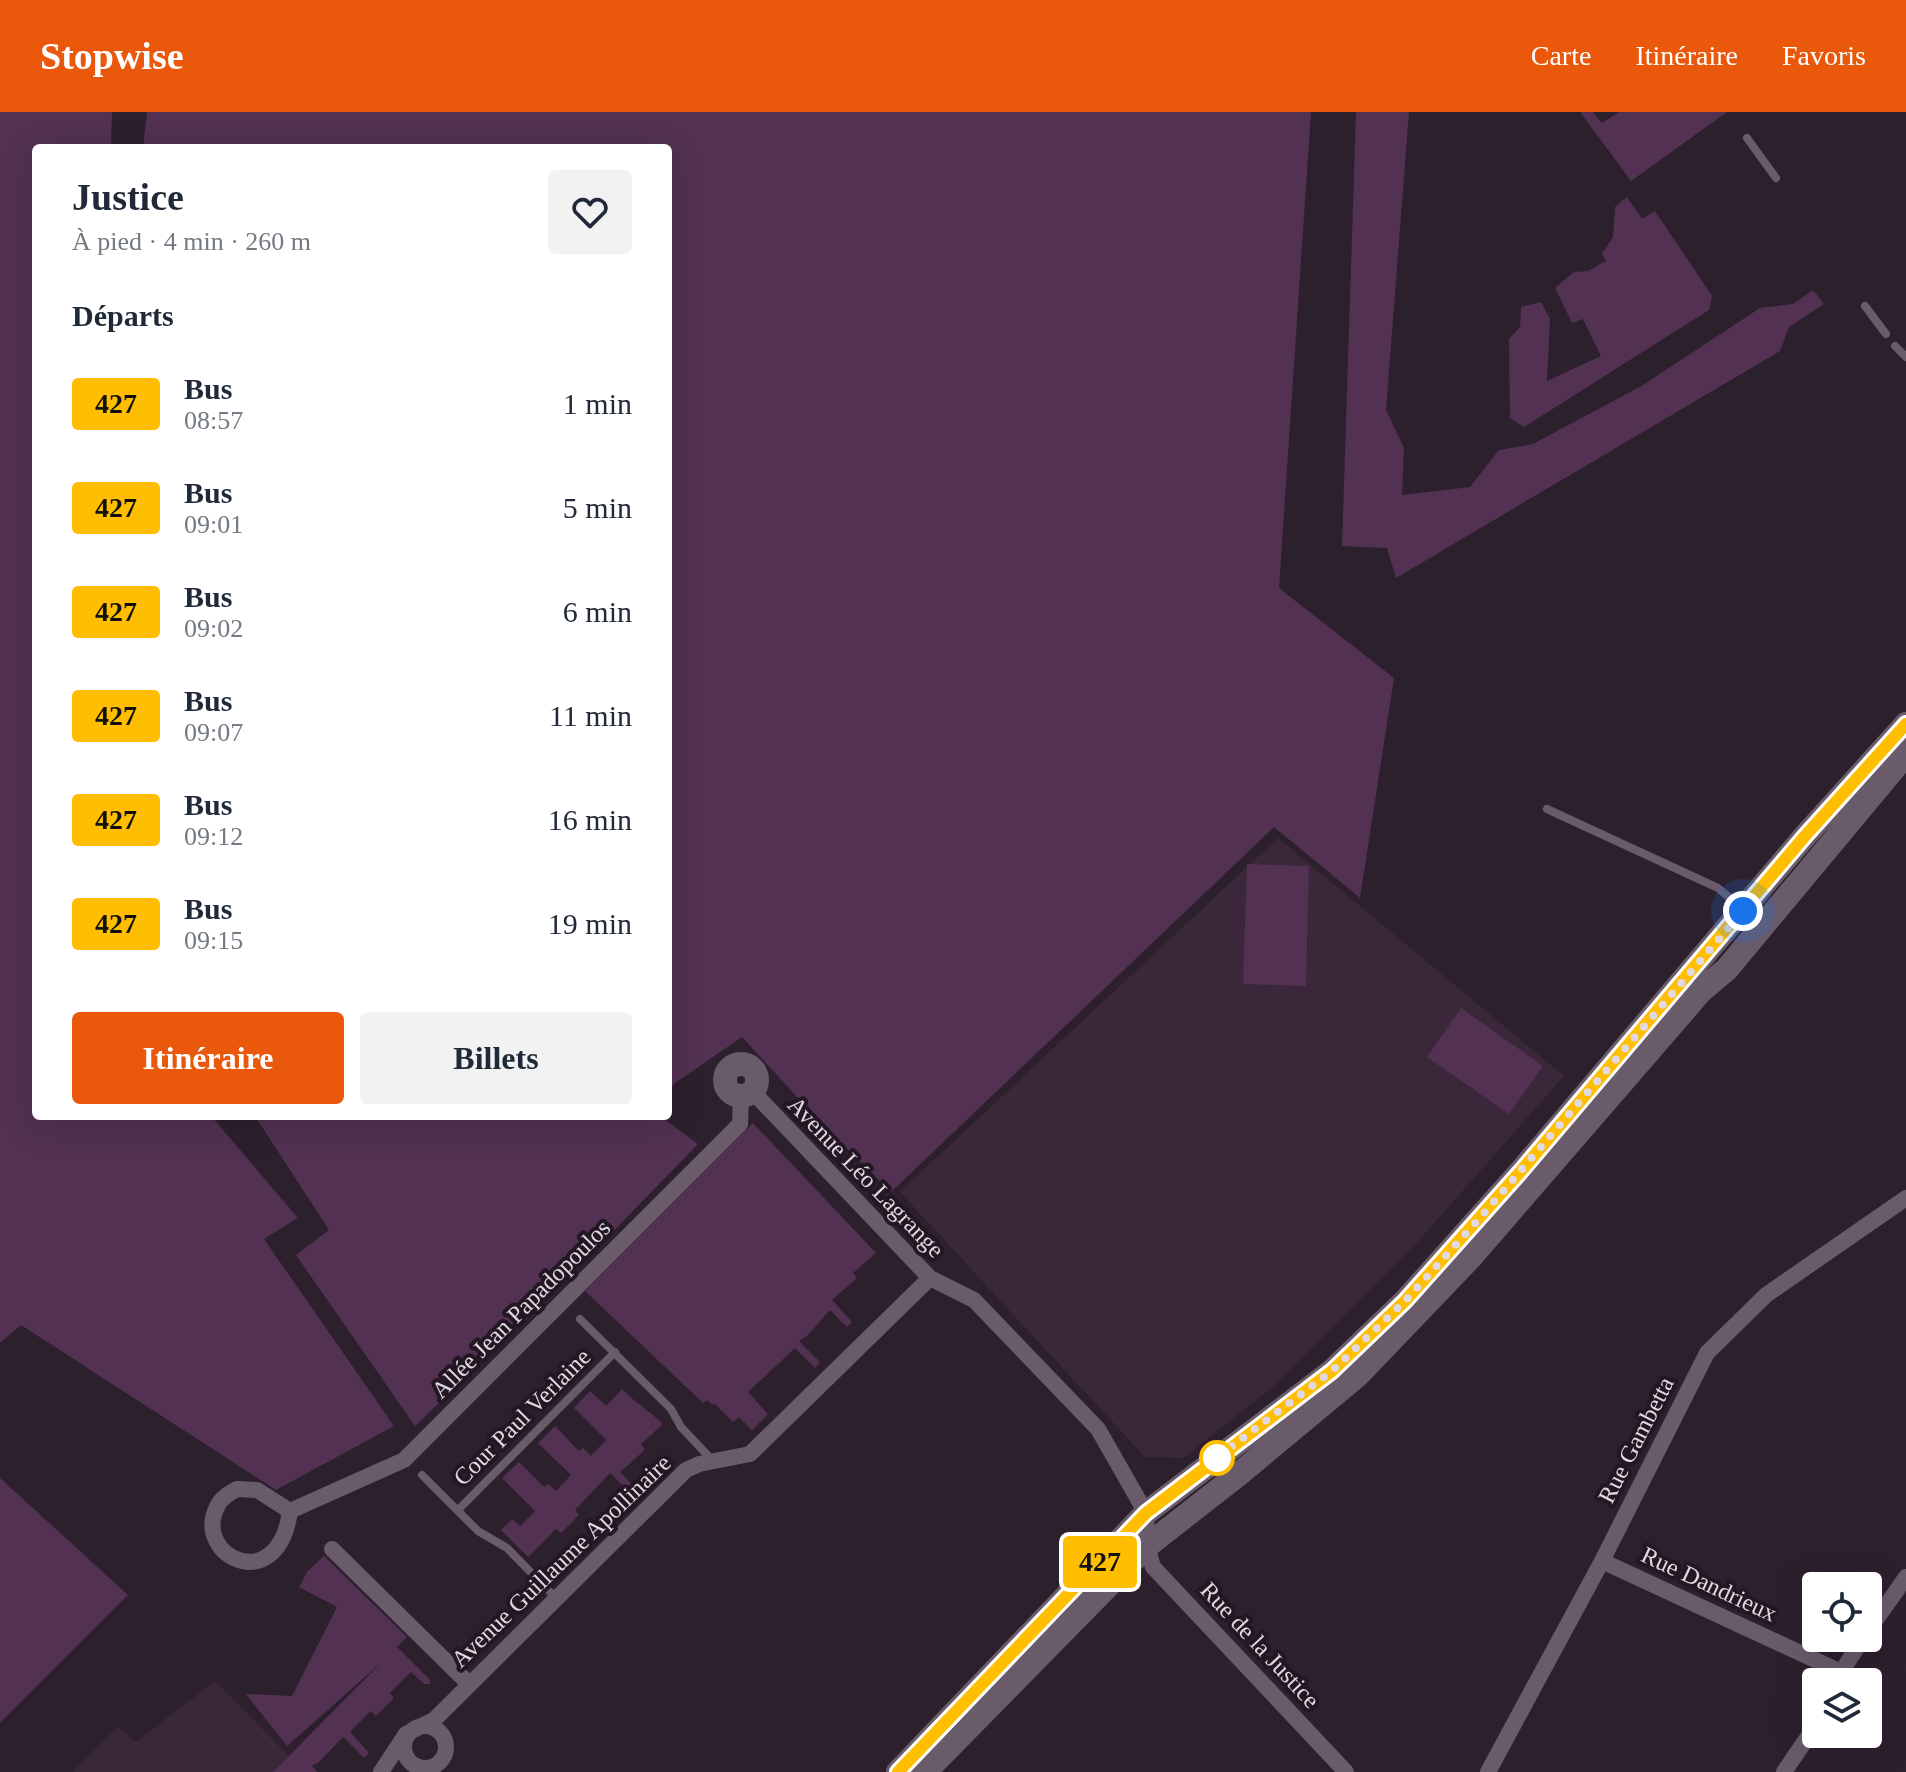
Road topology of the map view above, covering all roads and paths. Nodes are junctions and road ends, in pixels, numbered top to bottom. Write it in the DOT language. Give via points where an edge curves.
graph roads {
  1 [pos="1747,138"];
  2 [pos="1776,178"];
  3 [pos="1865,306"];
  4 [pos="1886,334"];
  5 [pos="1895,346"];
  6 [pos="1906,357"];
  7 [pos="1906,724"];
  8 [pos="1906,754"];
  9 [pos="1547,809"];
  10 [pos="1753,918"];
  11 [pos="747,1094"];
  12 [pos="1906,1198"];
  13 [pos="930,1278"];
  14 [pos="580,1319"];
  15 [pos="615,1352"];
  16 [pos="713,1460"];
  17 [pos="422,1475"];
  18 [pos="458,1510"];
  19 [pos="290,1511"];
  20 [pos="1146,1513"];
  21 [pos="1147,1546"];
  22 [pos="332,1549"];
  23 [pos="1602,1561"];
  24 [pos="1905,1582"];
  25 [pos="557,1599"];
  26 [pos="1882,1612"];
  27 [pos="1819,1668"];
  28 [pos="469,1684"];
  29 [pos="414,1729"];
  30 [pos="1802,1746"];
  31 [pos="412,1764"];
  32 [pos="445,1767"];
  33 [pos="383,1771"];
  34 [pos="898,1772"];
  35 [pos="925,1772"];
  36 [pos="1346,1772"];
  37 [pos="1488,1772"];
  38 [pos="1784,1772"];
  1 -- 2 [label="lane"];
  3 -- 4 [label="lane"];
  5 -- 6 [label="lane"];
  7 -- 10 [label="main road" via="1805,836"];
  8 -- 10 [label="main road"];
  9 -- 10 [label="lane" via="1718,888"];
  10 -- 20 [label="main road" via="1405,1301 1332,1371"];
  10 -- 21 [label="main road" via="1727,969 1701,991 1471,1257 1391,1341 1305,1420"];
  11 -- 13 [label="street, Avenue Léo Lagrange"];
  11 -- 19 [label="street, Allée Jean Papadopoulos" via="740,1124 404,1460"];
  12 -- 23 [label="street, Rue Gambetta" via="1766,1295 1707,1353"];
  13 -- 16 [label="street, Avenue Guillaume Apollinaire" via="750,1454"];
  13 -- 20 [label="street, Avenue Léo Lagrange" via="974,1300 1098,1429"];
  14 -- 15 [label="lane"];
  15 -- 16 [label="lane"];
  15 -- 18 [label="lane, Cour Paul Verlaine"];
  16 -- 25 [label="street, Avenue Guillaume Apollinaire" via="686,1470"];
  17 -- 18 [label="lane"];
  18 -- 25 [label="lane" via="478,1531 507,1548"];
  19 -- 19 [label="street" via="257,1490 237,1489 219,1502 211,1523 217,1545 234,1560 257,1562 277,1551"];
  20 -- 21 [label="street, Avenue Léo Lagrange"];
  20 -- 34 [label="main road"];
  21 -- 35 [label="main road"];
  21 -- 36 [label="street, Rue de la Justice" via="1153,1567"];
  22 -- 28 [label="street"];
  23 -- 27 [label="street, Rue Dandrieux"];
  23 -- 37 [label="street, Rue Gambetta"];
  24 -- 26 [label="street"];
  25 -- 28 [label="street, Avenue Guillaume Apollinaire"];
  28 -- 29 [label="street, Avenue Guillaume Apollinaire" via="435,1719"];
  29 -- 31 [label="street" via="404,1742"];
  29 -- 32 [label="street" via="430,1727 443,1736"];
  29 -- 33 [label="street, Avenue Guillaume Apollinaire"];
  30 -- 38 [label="street"];
  31 -- 32 [label="street"];
  31 -- 33 [label="street"];
}
